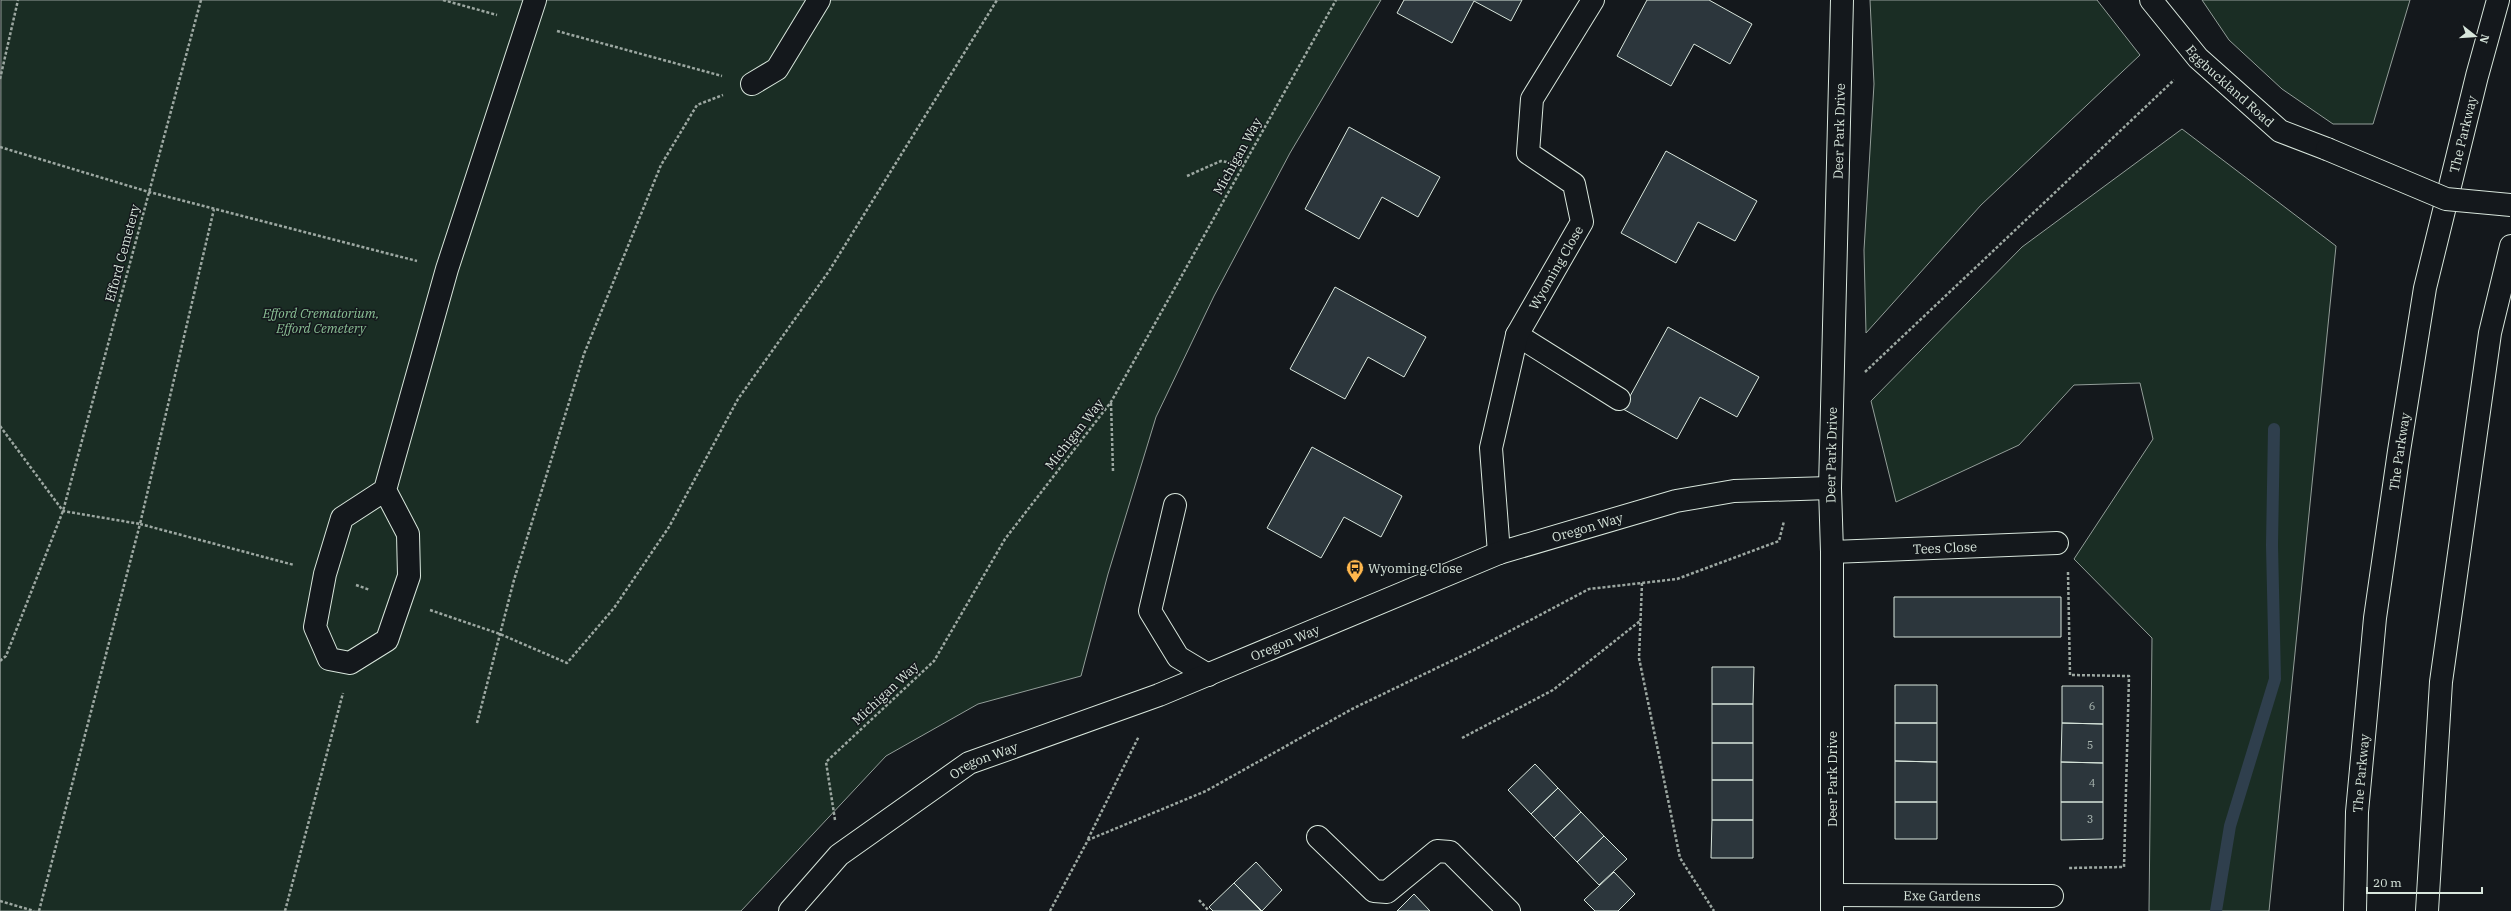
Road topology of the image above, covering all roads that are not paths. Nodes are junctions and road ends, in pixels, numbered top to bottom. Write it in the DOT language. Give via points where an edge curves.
graph roads {
  1 [pos="535,0"];
  2 [pos="819,0"];
  3 [pos="1593,0"];
  4 [pos="1842,0"];
  5 [pos="2151,0"];
  6 [pos="2498,0"];
  7 [pos="752,84"];
  8 [pos="2511,206"];
  9 [pos="2511,246"];
  10 [pos="1517,335"];
  11 [pos="1619,399"];
  12 [pos="1830,488"];
  13 [pos="385,490"];
  14 [pos="1175,505"];
  15 [pos="2057,543"];
  16 [pos="1832,552"];
  17 [pos="1499,553"];
  18 [pos="1208,675"];
  19 [pos="1318,837"];
  20 [pos="2052,896"];
  21 [pos="1832,903"];
  22 [pos="790,911"];
  23 [pos="1509,911"];
  24 [pos="2355,911"];
  25 [pos="2427,911"];
  1 -- 13 [label="main road" via="447,269"];
  2 -- 7 [label="main road" via="776,69"];
  3 -- 10 [label="main road, Wyoming Close" via="1532,99 1528,153 1574,184 1582,222"];
  4 -- 12 [label="main road, Deer Park Drive"];
  5 -- 8 [label="main road, Eggbuckland Road, bridge" via="2198,58 2280,131 2446,199"];
  6 -- 24 [label="main road, The Parkway" via="2425,288 2399,451 2374,618 2357,812"];
  9 -- 25 [label="main road" via="2490,333 2440,682"];
  10 -- 11 [label="main road"];
  10 -- 17 [label="main road, Wyoming Close" via="1490,448"];
  12 -- 16 [label="main road, Deer Park Drive"];
  12 -- 17 [label="main road, Oregon Way" via="1734,491 1676,502"];
  13 -- 13 [label="main road" via="342,518 326,574 315,627 329,659 350,663 387,640 409,576 408,534"];
  14 -- 18 [label="main road" via="1150,611 1178,657"];
  15 -- 16 [label="main road, Tees Close"];
  16 -- 21 [label="main road, Deer Park Drive"];
  17 -- 18 [label="main road, Oregon Way"];
  18 -- 22 [label="main road, Oregon Way" via="969,763 839,855"];
  19 -- 23 [label="main road" via="1374,891 1387,892 1437,851 1450,852"];
  20 -- 21 [label="main road, Exe Gardens"];
}
